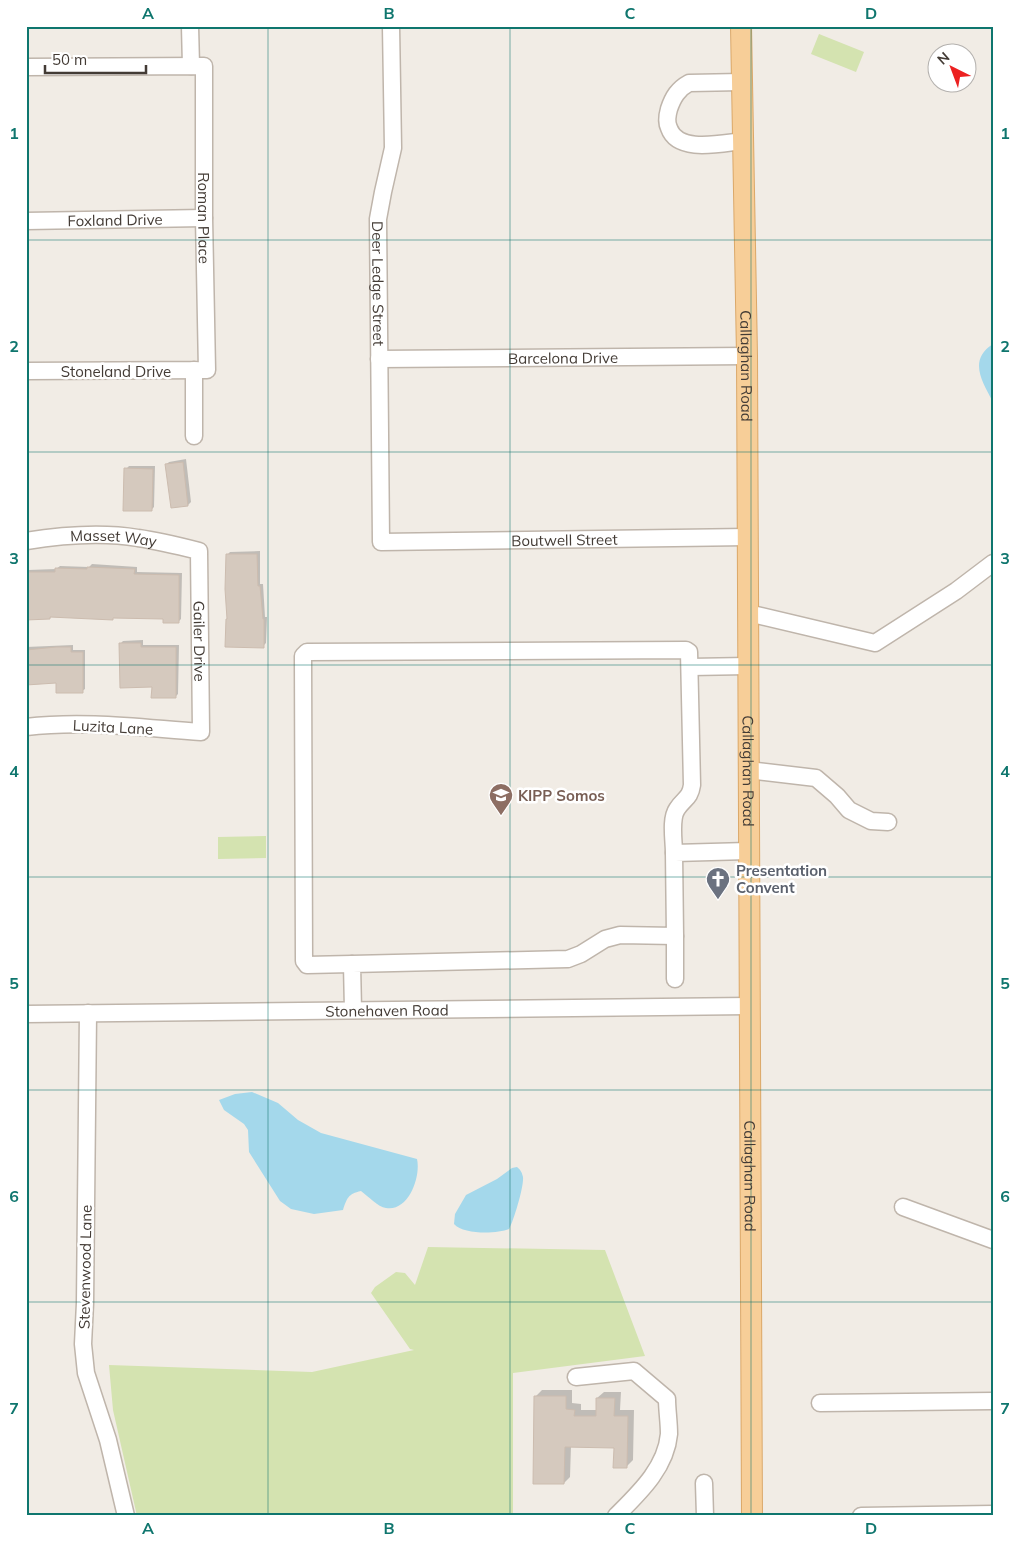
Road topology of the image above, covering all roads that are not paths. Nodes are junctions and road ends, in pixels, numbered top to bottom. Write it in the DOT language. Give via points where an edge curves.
graph roads {
  1 [pos="190,26"];
  2 [pos="392,26"];
  3 [pos="741,26"];
  4 [pos="198,66"];
  5 [pos="26,67"];
  6 [pos="742,82"];
  7 [pos="743,141"];
  8 [pos="204,218"];
  9 [pos="26,221"];
  10 [pos="747,356"];
  11 [pos="379,359"];
  12 [pos="200,370"];
  13 [pos="26,371"];
  14 [pos="194,436"];
  15 [pos="748,537"];
  16 [pos="26,541"];
  17 [pos="381,542"];
  18 [pos="199,551"];
  19 [pos="993,563"];
  20 [pos="748,613"];
  21 [pos="690,666"];
  22 [pos="748,666"];
  23 [pos="26,727"];
  24 [pos="200,732"];
  25 [pos="748,770"];
  26 [pos="888,822"];
  27 [pos="748,852"];
  28 [pos="674,853"];
  29 [pos="675,936"];
  30 [pos="352,964"];
  31 [pos="675,979"];
  32 [pos="749,1006"];
  33 [pos="353,1010"];
  34 [pos="88,1013"];
  35 [pos="26,1014"];
  36 [pos="903,1206"];
  37 [pos="993,1240"];
  38 [pos="576,1377"];
  39 [pos="993,1401"];
  40 [pos="820,1403"];
  41 [pos="704,1483"];
  42 [pos="993,1514"];
  43 [pos="126,1516"];
  44 [pos="616,1516"];
  45 [pos="705,1516"];
  46 [pos="752,1516"];
  47 [pos="861,1516"];
  1 -- 4 [label="street, Roman Place"];
  2 -- 11 [label="street, Deer Ledge Street" via="393,148 378,219"];
  3 -- 6 [label="main road, Callaghan Road"];
  4 -- 5 [label="street"];
  4 -- 8 [label="street, Roman Place"];
  6 -- 7 [label="main road, Callaghan Road"];
  6 -- 7 [label="street" via="701,82 682,87 672,100 667,123 671,135 679,142 707,145"];
  7 -- 10 [label="main road, Callaghan Road"];
  8 -- 9 [label="street, Foxland Drive"];
  8 -- 12 [label="street, Roman Place"];
  10 -- 11 [label="street, Barcelona Drive"];
  10 -- 15 [label="main road, Callaghan Road"];
  11 -- 17 [label="street, Deer Ledge Street"];
  12 -- 13 [label="street, Stoneland Drive"];
  12 -- 14 [label="street, Roman Place"];
  15 -- 17 [label="street, Boutwell Street"];
  15 -- 20 [label="main road, Callaghan Road"];
  16 -- 18 [label="street, Masset Way" via="96,535 138,538"];
  18 -- 24 [label="street, Gailer Drive"];
  19 -- 20 [label="street" via="875,643"];
  20 -- 22 [label="main road, Callaghan Road"];
  21 -- 22 [label="street"];
  21 -- 28 [label="street" via="692,786 690,796 676,810"];
  21 -- 30 [label="street" via="686,650 307,652 302,656 304,960 307,965"];
  22 -- 25 [label="main road, Callaghan Road"];
  23 -- 24 [label="street, Luzita Lane" via="109,724"];
  25 -- 26 [label="street" via="816,778 849,810 872,821"];
  25 -- 27 [label="main road, Callaghan Road"];
  27 -- 28 [label="street"];
  27 -- 32 [label="main road, Callaghan Road"];
  28 -- 29 [label="street"];
  29 -- 30 [label="street" via="620,935 605,939 568,959"];
  29 -- 31 [label="street"];
  30 -- 33 [label="street"];
  32 -- 33 [label="street, Stonehaven Road"];
  32 -- 46 [label="main road, Callaghan Road"];
  33 -- 34 [label="street, Stonehaven Road"];
  34 -- 35 [label="street, Stonehaven Road"];
  34 -- 43 [label="street, Stevenwood Lane" via="82,1344 86,1373 108,1440"];
  36 -- 37 [label="street"];
  38 -- 44 [label="street" via="634,1371 666,1399 669,1434 662,1463"];
  39 -- 40 [label="street"];
  41 -- 45 [label="street"];
  42 -- 47 [label="street"];
}
